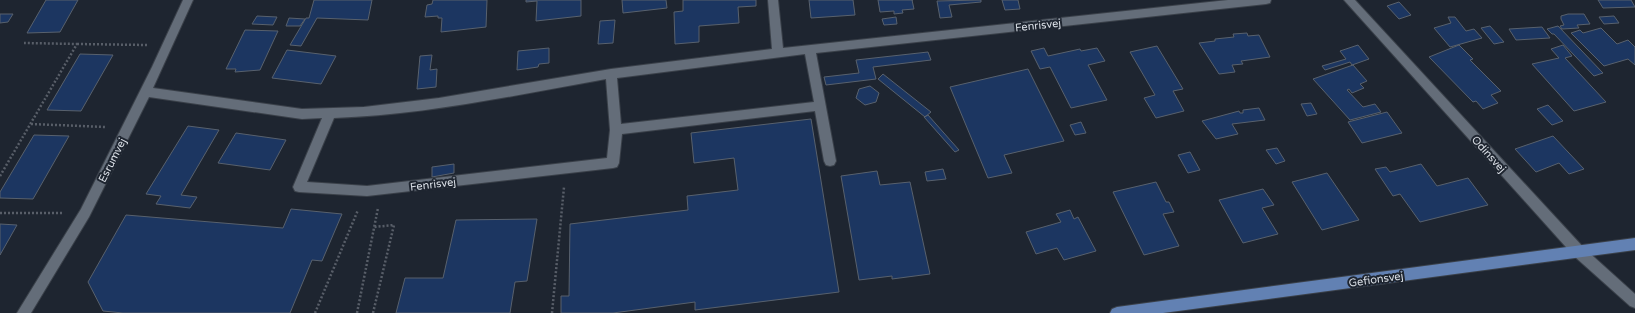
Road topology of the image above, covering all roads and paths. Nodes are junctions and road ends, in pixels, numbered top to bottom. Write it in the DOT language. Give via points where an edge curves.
graph roads {
  1 [pos="188,0"];
  2 [pos="773,0"];
  3 [pos="1266,0"];
  4 [pos="1348,0"];
  5 [pos="24,43"];
  6 [pos="77,44"];
  7 [pos="168,45"];
  8 [pos="810,50"];
  9 [pos="778,53"];
  10 [pos="611,74"];
  11 [pos="145,92"];
  12 [pos="820,106"];
  13 [pos="330,113"];
  14 [pos="31,124"];
  15 [pos="128,128"];
  16 [pos="616,130"];
  17 [pos="830,161"];
  18 [pos="566,169"];
  19 [pos="0,176"];
  20 [pos="382,190"];
  21 [pos="0,213"];
  22 [pos="85,213"];
  23 [pos="356,217"];
  24 [pos="374,226"];
  25 [pos="1635,244"];
  26 [pos="1579,252"];
  27 [pos="1635,302"];
  28 [pos="24,313"];
  29 [pos="315,313"];
  30 [pos="357,313"];
  31 [pos="373,313"];
  32 [pos="552,313"];
  33 [pos="1117,313"];
  1 -- 7 [label="street, Esrumvej"];
  2 -- 9 [label="street"];
  3 -- 8 [label="street, Fenrisvej"];
  4 -- 26 [label="street, Odinsvej"];
  5 -- 6 [label="path"];
  6 -- 7 [label="path"];
  6 -- 14 [label="path"];
  7 -- 11 [label="street, Esrumvej"];
  8 -- 9 [label="street, Fenrisvej"];
  8 -- 12 [label="street"];
  9 -- 10 [label="street, Fenrisvej"];
  10 -- 13 [label="street, Fenrisvej" via="439,103 364,112"];
  10 -- 16 [label="street, Fenrisvej"];
  11 -- 13 [label="street, Fenrisvej" via="302,114"];
  11 -- 15 [label="street, Esrumvej"];
  12 -- 16 [label="street"];
  12 -- 17 [label="street"];
  13 -- 20 [label="street, Fenrisvej" via="299,187"];
  14 -- 15 [label="path"];
  14 -- 19 [label="path"];
  15 -- 22 [label="street, Esrumvej"];
  16 -- 18 [label="street, Fenrisvej" via="613,163"];
  18 -- 20 [label="street, Fenrisvej"];
  18 -- 32 [label="path"];
  20 -- 24 [label="path"];
  21 -- 22 [label="path"];
  22 -- 28 [label="street, Esrumvej"];
  23 -- 29 [label="path"];
  24 -- 30 [label="path"];
  24 -- 31 [label="path" via="394,226"];
  25 -- 26 [label="main road, Gefionsvej"];
  26 -- 27 [label="street, Odinsvej"];
  26 -- 33 [label="main road, Gefionsvej"];
}
